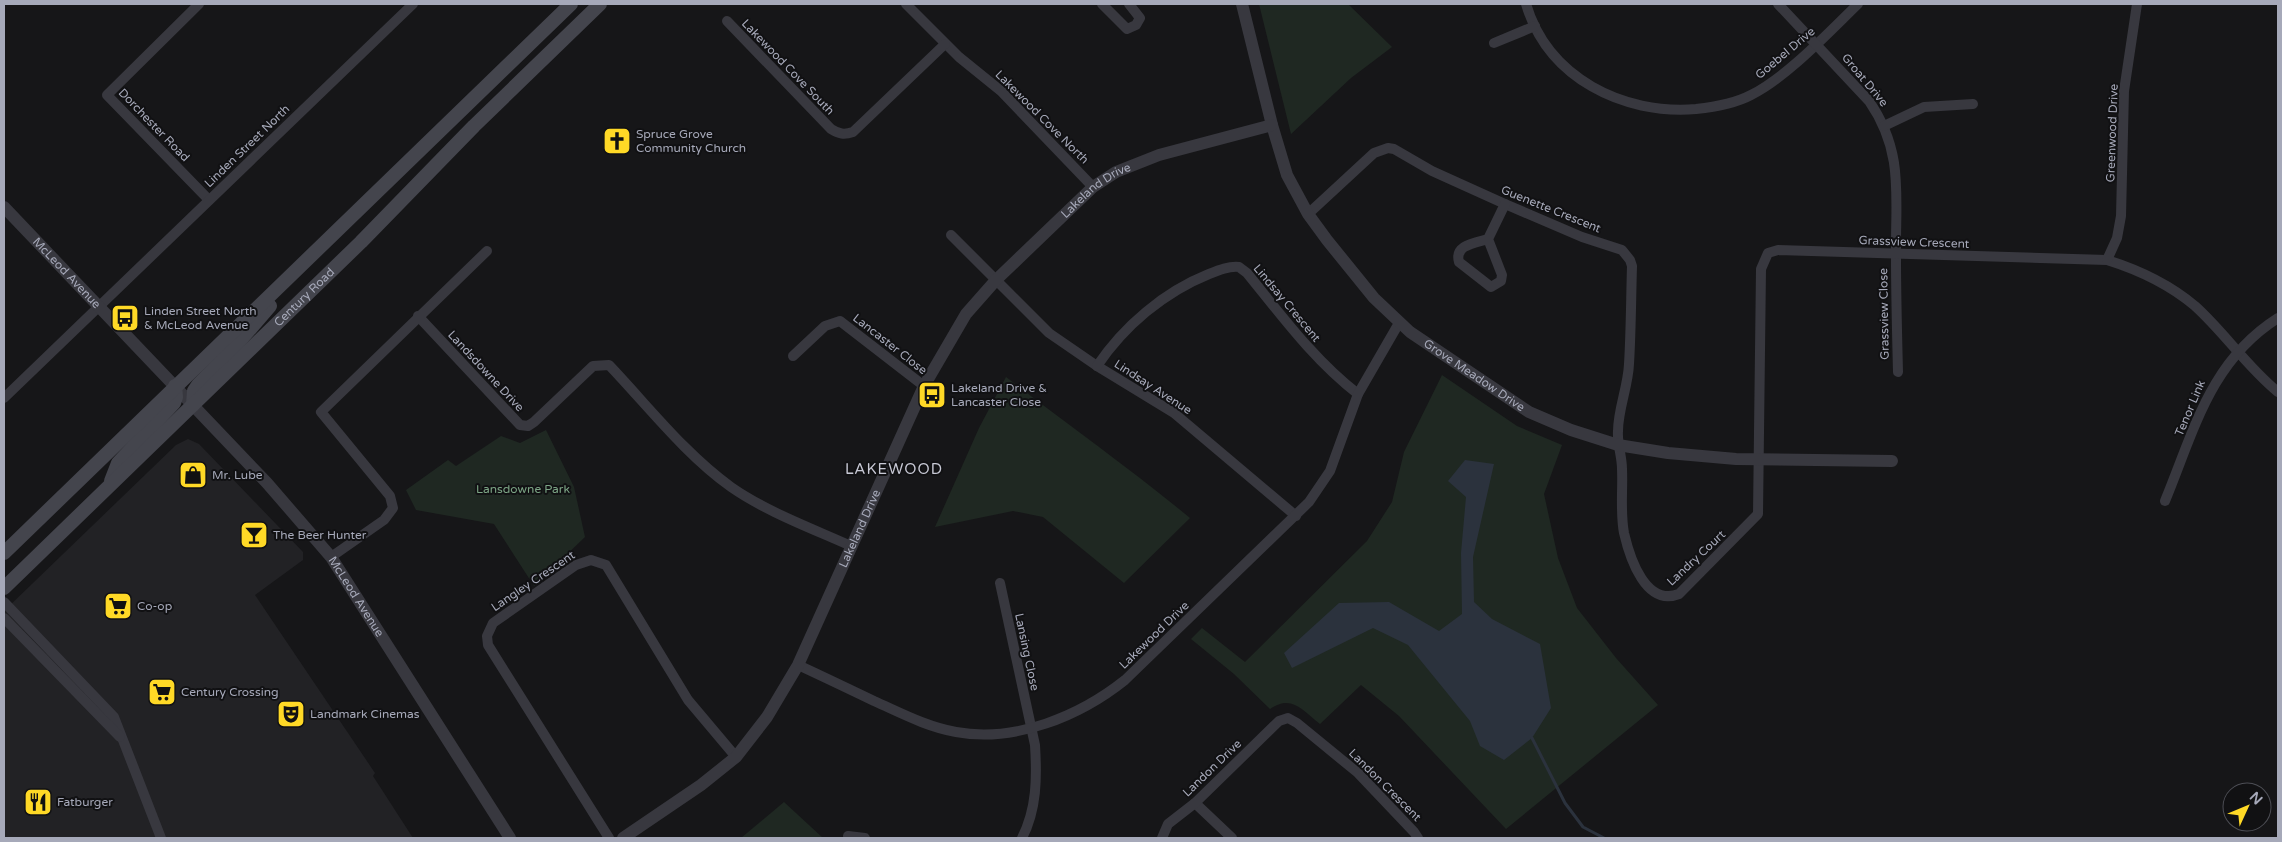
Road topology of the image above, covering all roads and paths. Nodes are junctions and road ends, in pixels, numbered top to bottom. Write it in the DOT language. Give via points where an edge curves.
graph roads {
  1 [pos="199,4"];
  2 [pos="413,4"];
  3 [pos="571,4"];
  4 [pos="600,4"];
  5 [pos="906,4"];
  6 [pos="1102,4"];
  7 [pos="1128,4"];
  8 [pos="1234,4"];
  9 [pos="1242,4"];
  10 [pos="1526,4"];
  11 [pos="1778,4"];
  12 [pos="1858,4"];
  13 [pos="2137,4"];
  14 [pos="727,21"];
  15 [pos="1246,24"];
  16 [pos="1535,26"];
  17 [pos="1494,43"];
  18 [pos="945,44"];
  19 [pos="1817,44"];
  20 [pos="1973,104"];
  21 [pos="1272,125"];
  22 [pos="1884,126"];
  23 [pos="1093,187"];
  24 [pos="209,200"];
  25 [pos="1505,204"];
  26 [pos="4,207"];
  27 [pos="1308,214"];
  28 [pos="951,235"];
  29 [pos="1488,239"];
  30 [pos="317,250"];
  31 [pos="487,251"];
  32 [pos="1896,255"];
  33 [pos="2107,260"];
  34 [pos="996,280"];
  35 [pos="99,306"];
  36 [pos="418,316"];
  37 [pos="2278,318"];
  38 [pos="1399,323"];
  39 [pos="2237,352"];
  40 [pos="793,356"];
  41 [pos="1097,366"];
  42 [pos="1898,372"];
  43 [pos="175,386"];
  44 [pos="924,386"];
  45 [pos="2278,392"];
  46 [pos="1358,394"];
  47 [pos="4,398"];
  48 [pos="192,405"];
  49 [pos="1618,445"];
  50 [pos="1760,460"];
  51 [pos="1892,461"];
  52 [pos="109,486"];
  53 [pos="2165,501"];
  54 [pos="1296,516"];
  55 [pos="851,546"];
  56 [pos="4,553"];
  57 [pos="331,557"];
  58 [pos="1000,582"];
  59 [pos="4,588"];
  60 [pos="4,602"];
  61 [pos="4,618"];
  62 [pos="798,665"];
  63 [pos="1284,719"];
  64 [pos="1031,727"];
  65 [pos="120,738"];
  66 [pos="736,757"];
  67 [pos="1195,803"];
  68 [pos="848,836"];
  69 [pos="161,838"];
  70 [pos="510,838"];
  71 [pos="609,838"];
  72 [pos="622,838"];
  73 [pos="866,838"];
  74 [pos="1022,838"];
  75 [pos="1162,838"];
  76 [pos="1232,838"];
  77 [pos="1418,838"];
  1 -- 24 [label="street, Dorchester Road" via="107,95"];
  2 -- 24 [label="street, Linden Street North"];
  3 -- 30 [label="main road, Century Road"];
  4 -- 48 [label="main road, Century Road"];
  5 -- 18 [label="street, Lakewood Cove North"];
  6 -- 7 [label="street" via="1127,29 1136,25 1140,18"];
  8 -- 15 [label="street, Grove Meadow Drive"];
  9 -- 15 [label="street, Grove Meadow Drive"];
  10 -- 16 [label="street, Goebel Drive"];
  11 -- 19 [label="street, Groat Drive"];
  12 -- 19 [label="street, Goebel Drive"];
  13 -- 33 [label="street, Greenwood Drive" via="2124,91 2121,216 2117,238"];
  14 -- 18 [label="street, Lakewood Cove South" via="838,134 853,132"];
  15 -- 21 [label="street, Grove Meadow Drive"];
  16 -- 17 [label="street"];
  16 -- 19 [label="street, Goebel Drive" via="1556,56 1587,84 1618,100 1657,109 1706,108 1750,96 1769,85"];
  18 -- 23 [label="street, Lakewood Cove North" via="992,82"];
  19 -- 22 [label="street, Groat Drive" via="1869,102"];
  20 -- 22 [label="street" via="1924,107"];
  21 -- 23 [label="street, Lakeland Drive" via="1136,162"];
  21 -- 27 [label="street, Grove Meadow Drive" via="1287,175"];
  22 -- 32 [label="street, Groat Drive" via="1894,154 1897,183"];
  23 -- 34 [label="street, Lakeland Drive"];
  24 -- 35 [label="street, Linden Street North"];
  25 -- 27 [label="street, Guenette Crescent" via="1388,148 1374,152"];
  25 -- 29 [label="street"];
  25 -- 49 [label="street, Guenette Crescent" via="1582,237 1616,247 1630,260 1629,364 1618,425"];
  26 -- 35 [label="street, McLeod Avenue"];
  27 -- 38 [label="street, Grove Meadow Drive" via="1374,298"];
  28 -- 34 [label="street, Lindsay Avenue"];
  29 -- 29 [label="street" via="1464,246 1457,256 1459,262 1491,286 1500,281 1502,275"];
  30 -- 43 [label="main road, Century Road"];
  30 -- 48 [label="main road" via="203,379 194,392"];
  31 -- 36 [label="street"];
  32 -- 33 [label="street, Grassview Crescent"];
  32 -- 42 [label="street, Grassview Close"];
  32 -- 50 [label="street, Grassview Crescent" via="1778,250 1768,253 1761,269"];
  33 -- 39 [label="street, Grassview Crescent" via="2138,271 2178,293 2196,307"];
  34 -- 41 [label="street, Lindsay Avenue" via="1049,333"];
  34 -- 44 [label="street, Lakeland Drive" via="966,314"];
  35 -- 43 [label="street, McLeod Avenue"];
  35 -- 47 [label="street, Linden Street North"];
  36 -- 55 [label="street, Landsdowne Drive" via="520,425 528,426 534,422 593,366 609,365 700,461 732,488"];
  36 -- 57 [label="street" via="321,412 390,496 392,508 384,520"];
  37 -- 39 [label="street, Tenor Link" via="2251,337"];
  38 -- 46 [label="street, Lakewood Drive"];
  38 -- 49 [label="street, Grove Meadow Drive" via="1529,412"];
  39 -- 45 [label="street, Grassview Crescent"];
  39 -- 53 [label="street, Tenor Link" via="2212,386"];
  40 -- 44 [label="street, Lancaster Close" via="825,326 840,321"];
  41 -- 46 [label="street, Lindsay Crescent" via="1112,345 1170,294 1204,276 1239,266 1305,346"];
  41 -- 54 [label="street, Lindsay Avenue" via="1174,413"];
  43 -- 48 [label="street, McLeod Avenue"];
  43 -- 52 [label="main road" via="174,403 118,463"];
  43 -- 56 [label="main road, Century Road"];
  44 -- 55 [label="street, Lakeland Drive"];
  46 -- 54 [label="street, Lakewood Drive" via="1330,471"];
  48 -- 52 [label="main road, Century Road"];
  48 -- 57 [label="street, McLeod Avenue" via="267,483"];
  49 -- 50 [label="street, Grove Meadow Drive"];
  49 -- 50 [label="street, Landry Court" via="1624,533 1634,564 1649,588 1663,597 1679,594 1753,522 1760,506"];
  50 -- 51 [label="street, Grove Meadow Drive"];
  52 -- 59 [label="main road, Century Road"];
  54 -- 64 [label="street, Lakewood Drive" via="1125,680 1077,712"];
  55 -- 62 [label="street, Lakeland Drive"];
  57 -- 70 [label="street, McLeod Avenue"];
  58 -- 64 [label="street, Lansing Close"];
  60 -- 65 [label="street" via="114,717"];
  61 -- 65 [label="street"];
  62 -- 64 [label="street, Lakewood Drive" via="918,722 956,732 982,734"];
  62 -- 66 [label="street, Lakeland Drive" via="772,710"];
  63 -- 67 [label="street, Landon Drive" via="1279,720"];
  63 -- 77 [label="street, Landon Crescent" via="1297,722 1358,773"];
  64 -- 74 [label="street, Lansing Close" via="1036,771 1035,798"];
  65 -- 69 [label="street" via="132,760"];
  66 -- 71 [label="street, Langley Crescent" via="688,700 606,565 591,560 576,565 493,623 487,636 488,645"];
  66 -- 72 [label="street, Lakeland Drive" via="701,785"];
  67 -- 75 [label="street, Landon Drive" via="1168,824"];
  67 -- 76 [label="street"];
  68 -- 73 [label="street"];
}
